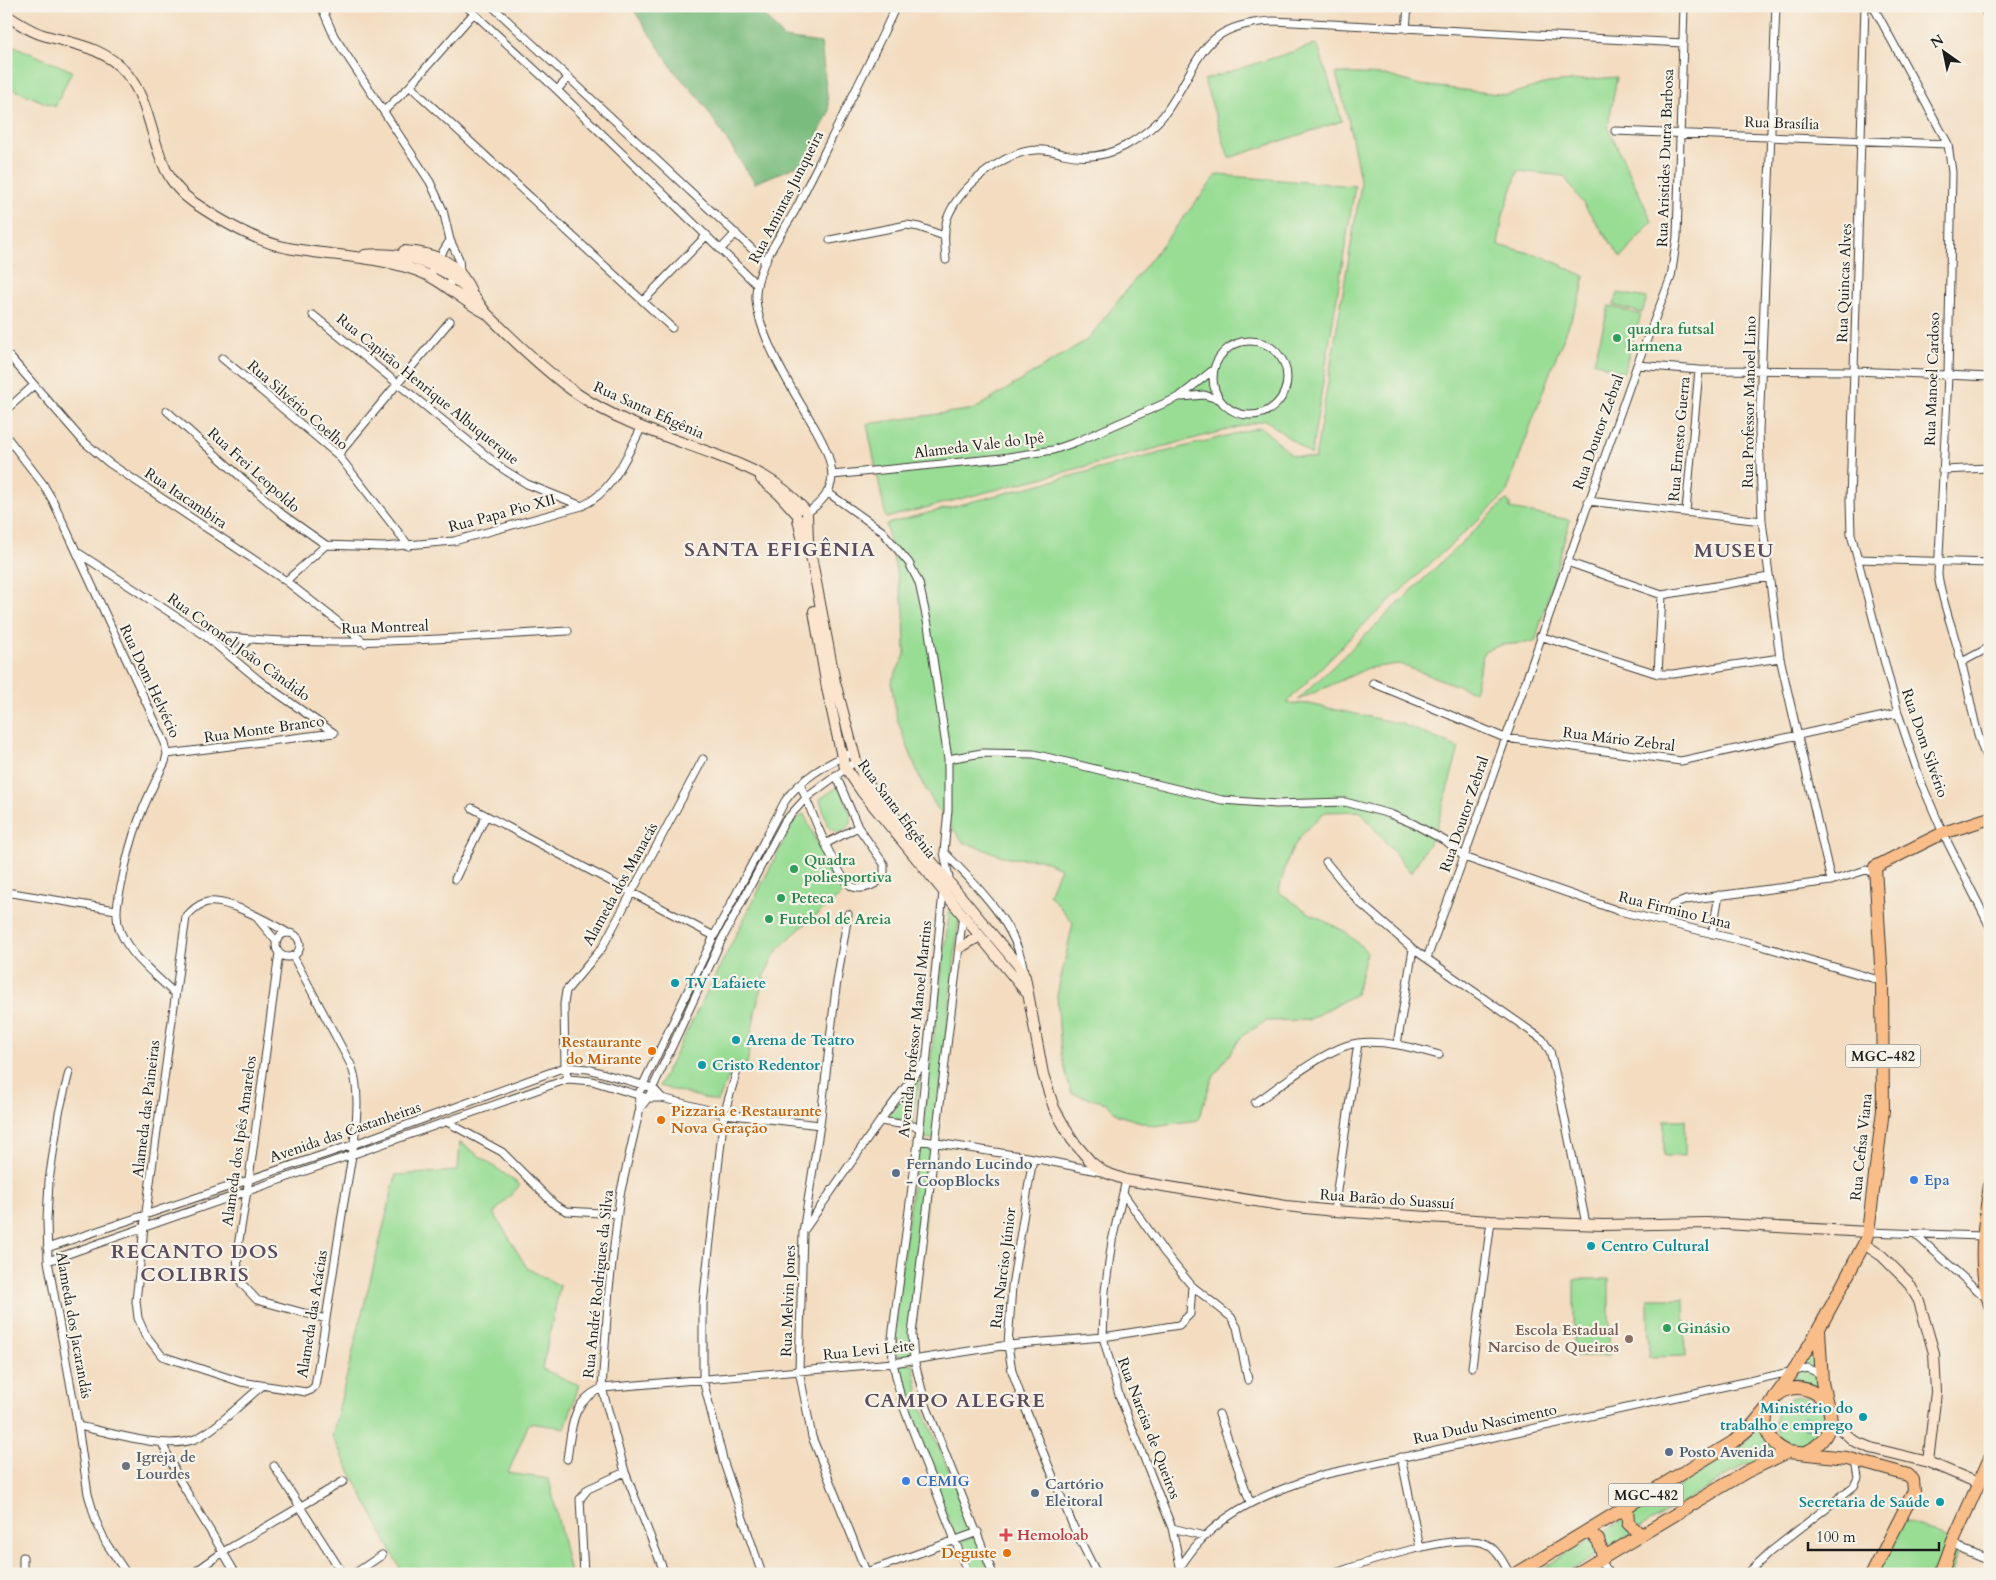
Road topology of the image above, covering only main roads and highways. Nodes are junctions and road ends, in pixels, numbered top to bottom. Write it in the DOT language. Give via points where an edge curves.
graph roads {
  1 [pos="6,15"];
  2 [pos="356,256"];
  3 [pos="435,267"];
  4 [pos="454,279"];
  5 [pos="486,313"];
  6 [pos="804,513"];
  7 [pos="1990,818"];
  8 [pos="980,936"];
  9 [pos="961,947"];
  10 [pos="1028,995"];
  11 [pos="1104,1172"];
  12 [pos="1990,1185"];
  13 [pos="1865,1237"];
  14 [pos="1986,1237"];
  15 [pos="1989,1302"];
  16 [pos="1819,1329"];
  17 [pos="1771,1403"];
  18 [pos="1829,1414"];
  19 [pos="1788,1452"];
  20 [pos="1803,1453"];
  21 [pos="1990,1458"];
  22 [pos="1928,1462"];
  23 [pos="1984,1478"];
  24 [pos="1627,1507"];
  25 [pos="1588,1531"];
  26 [pos="1641,1535"];
  27 [pos="1604,1558"];
  28 [pos="1516,1574"];
  29 [pos="1576,1574"];
  30 [pos="1872,1574"];
  31 [pos="1941,1574"];
  1 -- 2 [label="main road, Rua Santa Efigênia" via="41,34 83,45 114,60 137,88 146,107 163,167 172,183 194,202 235,227 276,245"];
  2 -- 3 [label="main road, Rua Santa Efigênia" via="409,268"];
  2 -- 3 [label="main road, Rua Santa Efigênia" via="384,254 412,258"];
  3 -- 4 [label="main road, Rua Santa Efigênia"];
  3 -- 4 [label="main road"];
  4 -- 5 [label="main road, Rua Santa Efigênia" via="474,296"];
  4 -- 5 [label="main road, Rua Santa Efigênia" via="473,306"];
  5 -- 6 [label="main road, Rua Santa Efigênia" via="574,392 642,427 740,465"];
  6 -- 8 [label="main road, Rua Santa Efigênia" via="827,688 844,762 862,792"];
  6 -- 10 [label="main road, Rua Santa Efigênia" via="835,682 855,756 873,791 1025,976"];
  7 -- 13 [label="highway, Rua Cefisa Viana / MGC-482" via="1943,833 1876,871 1882,981 1883,1110"];
  8 -- 9 [label="main road"];
  8 -- 10 [label="main road, Rua Santa Efigênia"];
  10 -- 11 [label="main road, Rua Santa Efigênia" via="1043,1074 1054,1108 1072,1140"];
  11 -- 13 [label="main road, Rua Barão do Suassuí" via="1126,1180 1334,1211 1491,1221 1707,1223"];
  12 -- 14 [label="highway"];
  13 -- 16 [label="highway, Rua Cefisa Viana / MGC-482"];
  13 -- 22 [label="main road" via="1908,1282 1919,1301 1932,1344 1936,1392"];
  14 -- 15 [label="highway"];
  16 -- 17 [label="highway, Rua Cefisa Viana / MGC-482"];
  16 -- 18 [label="highway"];
  17 -- 18 [label="highway, MGC-482" via="1784,1391 1810,1390 1821,1398"];
  17 -- 19 [label="highway" via="1765,1416 1767,1434"];
  17 -- 24 [label="highway, MGC-482" via="1733,1442"];
  18 -- 20 [label="highway" via="1826,1438"];
  18 -- 22 [label="main road" via="1854,1441"];
  19 -- 20 [label="highway, MGC-482"];
  19 -- 26 [label="highway, MGC-482" via="1746,1472"];
  20 -- 30 [label="highway, MGC-482" via="1855,1460 1908,1475 1913,1480 1914,1490"];
  21 -- 23 [label="highway"];
  22 -- 23 [label="main road"];
  23 -- 31 [label="highway" via="1953,1541"];
  24 -- 25 [label="highway, MGC-482"];
  24 -- 26 [label="highway" via="1628,1523"];
  25 -- 27 [label="highway" via="1598,1540"];
  25 -- 28 [label="highway, MGC-482"];
  26 -- 27 [label="highway, MGC-482"];
  27 -- 29 [label="highway, MGC-482"];
}
